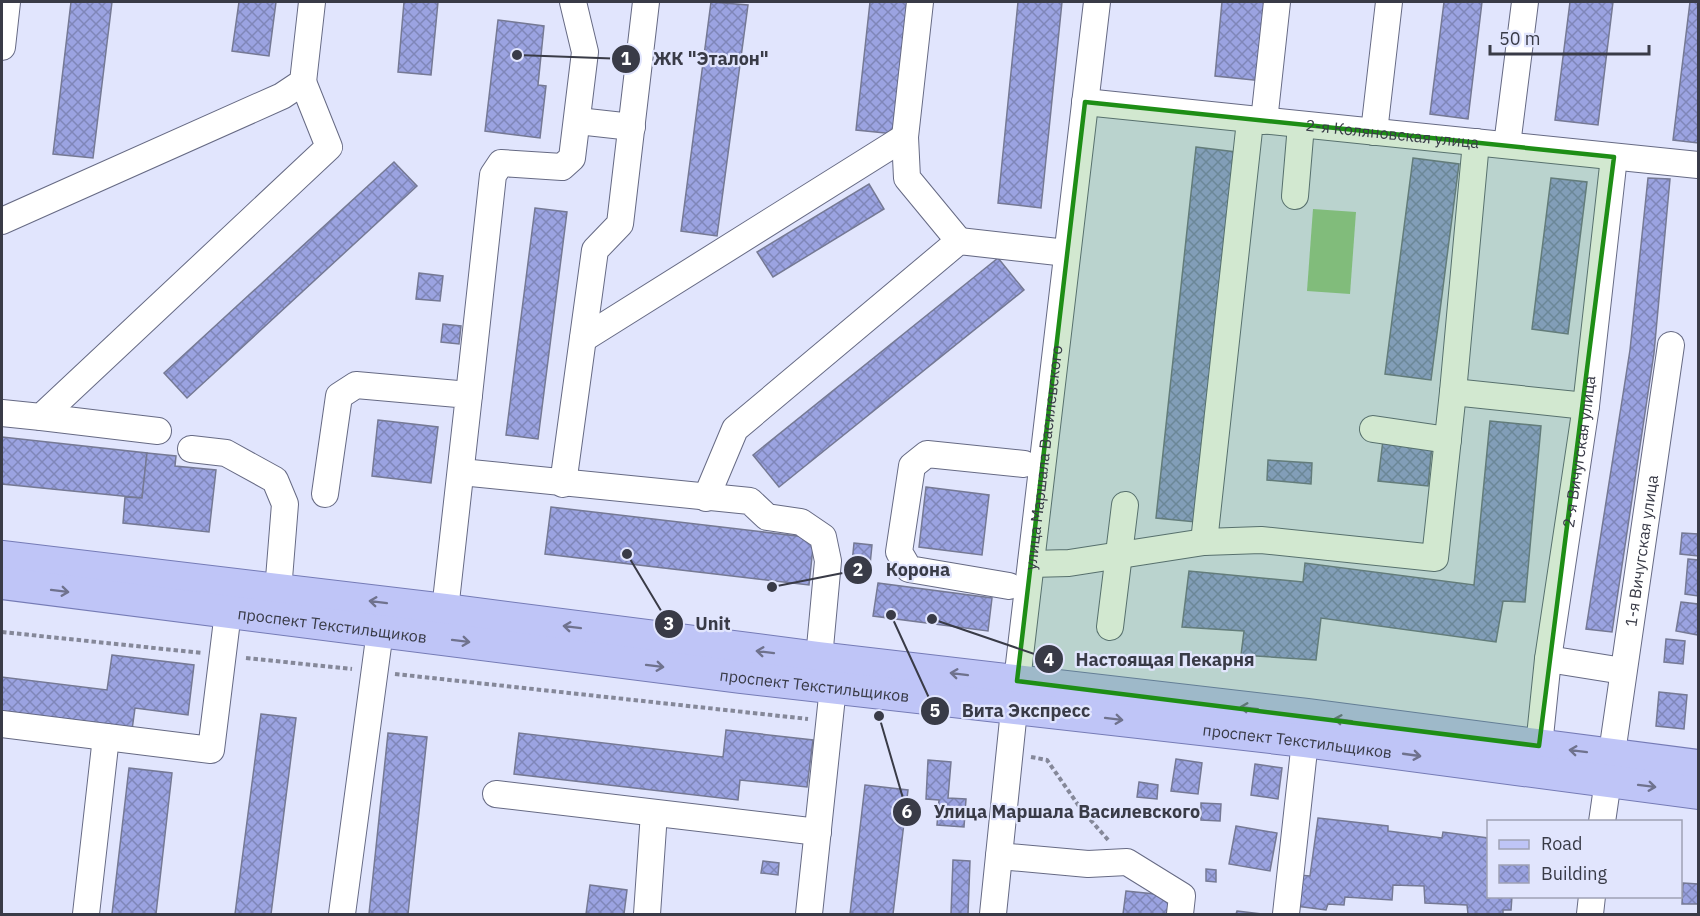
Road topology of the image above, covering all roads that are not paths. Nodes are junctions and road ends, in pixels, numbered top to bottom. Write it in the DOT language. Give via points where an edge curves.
graph roads {
  1 [pos="7,2"];
  2 [pos="312,2"];
  3 [pos="573,2"];
  4 [pos="646,2"];
  5 [pos="920,2"];
  6 [pos="1097,2"];
  7 [pos="1277,2"];
  8 [pos="1389,2"];
  9 [pos="1525,2"];
  10 [pos="2,47"];
  11 [pos="303,82"];
  12 [pos="1085,102"];
  13 [pos="578,121"];
  14 [pos="1257,121"];
  15 [pos="1301,125"];
  16 [pos="632,127"];
  17 [pos="1374,132"];
  18 [pos="905,137"];
  19 [pos="1476,142"];
  20 [pos="1507,145"];
  21 [pos="1614,157"];
  22 [pos="1698,165"];
  23 [pos="1295,196"];
  24 [pos="2,221"];
  25 [pos="958,241"];
  26 [pos="1067,253"];
  27 [pos="583,339"];
  28 [pos="1671,345"];
  29 [pos="1453,392"];
  30 [pos="469,396"];
  31 [pos="1586,406"];
  32 [pos="2,412"];
  33 [pos="41,417"];
  34 [pos="1373,429"];
  35 [pos="158,430"];
  36 [pos="1448,440"];
  37 [pos="191,449"];
  38 [pos="1024,464"];
  39 [pos="461,472"];
  40 [pos="563,484"];
  41 [pos="325,494"];
  42 [pos="706,498"];
  43 [pos="1125,505"];
  44 [pos="1204,542"];
  45 [pos="1120,555"];
  46 [pos="2,557"];
  47 [pos="1031,564"];
  48 [pos="2,583"];
  49 [pos="1010,586"];
  50 [pos="278,591"];
  51 [pos="445,610"];
  52 [pos="228,612"];
  53 [pos="1110,627"];
  54 [pos="380,631"];
  55 [pos="819,658"];
  56 [pos="1548,659"];
  57 [pos="1623,671"];
  58 [pos="833,687"];
  59 [pos="1016,694"];
  60 [pos="2,724"];
  61 [pos="106,737"];
  62 [pos="1305,741"];
  63 [pos="1539,746"];
  64 [pos="1698,766"];
  65 [pos="1609,768"];
  66 [pos="1698,793"];
  67 [pos="496,794"];
  68 [pos="654,813"];
  69 [pos="1602,820"];
  70 [pos="818,832"];
  71 [pos="999,856"];
  72 [pos="1592,898"];
  73 [pos="1184,908"];
  74 [pos="86,915"];
  75 [pos="342,915"];
  76 [pos="647,915"];
  77 [pos="808,915"];
  78 [pos="993,915"];
  79 [pos="1286,915"];
  80 [pos="1590,915"];
  1 -- 10 [label="street"];
  2 -- 11 [label="street"];
  3 -- 13 [label="street" via="585,52"];
  4 -- 16 [label="street"];
  5 -- 18 [label="street"];
  6 -- 12 [label="street, улица Маршала Василевского"];
  7 -- 14 [label="street"];
  8 -- 17 [label="street"];
  9 -- 20 [label="street"];
  11 -- 24 [label="street" via="282,96"];
  11 -- 33 [label="street" via="329,147"];
  12 -- 14 [label="street, 2-я Коляновская улица"];
  12 -- 26 [label="street, улица Маршала Василевского"];
  13 -- 16 [label="street"];
  13 -- 30 [label="street" via="572,158 562,167 501,163 493,176"];
  14 -- 15 [label="street, 2-я Коляновская улица"];
  14 -- 44 [label="street"];
  15 -- 17 [label="street, 2-я Коляновская улица"];
  15 -- 23 [label="street"];
  16 -- 27 [label="street" via="620,224 595,250"];
  17 -- 19 [label="street, 2-я Коляновская улица"];
  18 -- 25 [label="street" via="907,178"];
  18 -- 27 [label="street"];
  19 -- 20 [label="street, 2-я Коляновская улица"];
  19 -- 29 [label="street"];
  20 -- 21 [label="street, 2-я Коляновская улица"];
  21 -- 22 [label="street, 2-я Коляновская улица"];
  21 -- 31 [label="street, 2-я Вичугская улица"];
  25 -- 26 [label="street"];
  25 -- 42 [label="street" via="735,429"];
  26 -- 47 [label="street, улица Маршала Василевского"];
  27 -- 40 [label="street"];
  28 -- 57 [label="street, 1-я Вичугская улица"];
  29 -- 31 [label="street"];
  29 -- 36 [label="street"];
  30 -- 39 [label="street"];
  30 -- 41 [label="street" via="356,384 339,396"];
  31 -- 56 [label="street, 2-я Вичугская улица"];
  32 -- 33 [label="street"];
  33 -- 35 [label="street"];
  34 -- 36 [label="street"];
  36 -- 44 [label="street" via="1435,558 1261,540"];
  37 -- 50 [label="street" via="226,453 275,480 285,504"];
  38 -- 49 [label="street" via="927,454 912,466 900,552 909,569"];
  39 -- 40 [label="street"];
  39 -- 51 [label="street"];
  40 -- 42 [label="street"];
  42 -- 55 [label="street" via="750,501 767,517 801,522 823,537 828,561"];
  43 -- 45 [label="street"];
  44 -- 45 [label="street"];
  45 -- 47 [label="street"];
  45 -- 53 [label="street"];
  46 -- 50 [label="main road, проспект Текстильщиков"];
  47 -- 59 [label="street, улица Маршала Василевского"];
  48 -- 52 [label="main road, проспект Текстильщиков, one-way"];
  51 -- 50 [label="main road, проспект Текстильщиков, one-way"];
  55 -- 51 [label="main road, проспект Текстильщиков, one-way"];
  52 -- 54 [label="main road, проспект Текстильщиков"];
  52 -- 61 [label="street" via="211,750"];
  54 -- 58 [label="main road, проспект Текстильщиков, one-way"];
  54 -- 75 [label="street"];
  59 -- 55 [label="main road, проспект Текстильщиков, one-way"];
  56 -- 57 [label="street"];
  56 -- 63 [label="street, 2-я Вичугская улица"];
  57 -- 65 [label="street, 1-я Вичугская улица"];
  58 -- 59 [label="main road, проспект Текстильщиков"];
  58 -- 70 [label="street"];
  59 -- 62 [label="main road, проспект Текстильщиков, one-way"];
  63 -- 59 [label="main road, проспект Текстильщиков, one-way" via="1307,715"];
  59 -- 71 [label="street, улица Маршала Василевского"];
  60 -- 61 [label="street"];
  61 -- 74 [label="street"];
  62 -- 65 [label="main road, проспект Текстильщиков, one-way"];
  62 -- 79 [label="street"];
  65 -- 63 [label="main road, проспект Текстильщиков, one-way"];
  64 -- 65 [label="main road, проспект Текстильщиков"];
  65 -- 66 [label="main road, проспект Текстильщиков, one-way"];
  65 -- 69 [label="street, 1-я Вичугская улица"];
  67 -- 68 [label="street"];
  68 -- 70 [label="street"];
  68 -- 76 [label="street"];
  70 -- 77 [label="street"];
  71 -- 73 [label="street" via="1088,864 1126,862"];
  71 -- 78 [label="street, улица Маршала Василевского"];
  72 -- 80 [label="street"];
}
